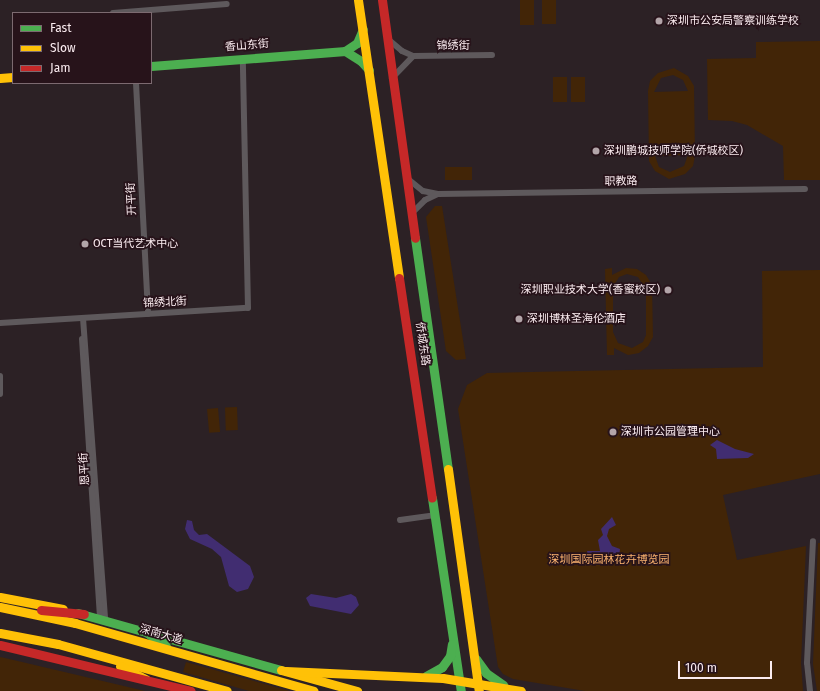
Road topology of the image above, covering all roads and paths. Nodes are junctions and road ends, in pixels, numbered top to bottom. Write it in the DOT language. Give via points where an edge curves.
graph roads {
  1 [pos="358,0"];
  2 [pos="382,0"];
  3 [pos="227,4"];
  4 [pos="126,12"];
  5 [pos="363,28"];
  6 [pos="386,37"];
  7 [pos="345,51"];
  8 [pos="492,55"];
  9 [pos="413,56"];
  10 [pos="243,59"];
  11 [pos="152,66"];
  12 [pos="369,70"];
  13 [pos="12,77"];
  14 [pos="0,78"];
  15 [pos="392,78"];
  16 [pos="136,84"];
  17 [pos="406,176"];
  18 [pos="805,189"];
  19 [pos="438,194"];
  20 [pos="411,215"];
  21 [pos="148,314"];
  22 [pos="83,318"];
  23 [pos="0,322"];
  24 [pos="0,376"];
  25 [pos="0,394"];
  26 [pos="435,515"];
  27 [pos="400,520"];
  28 [pos="813,540"];
  29 [pos="0,597"];
  30 [pos="0,607"];
  31 [pos="23,610"];
  32 [pos="84,614"];
  33 [pos="102,619"];
  34 [pos="143,630"];
  35 [pos="0,633"];
  36 [pos="453,638"];
  37 [pos="0,645"];
  38 [pos="174,651"];
  39 [pos="98,655"];
  40 [pos="474,656"];
  41 [pos="286,671"];
  42 [pos="423,677"];
  43 [pos="146,679"];
  44 [pos="459,680"];
  45 [pos="478,687"];
  46 [pos="516,690"];
  47 [pos="191,691"];
  48 [pos="227,691"];
  49 [pos="314,691"];
  50 [pos="357,691"];
  51 [pos="461,691"];
  52 [pos="810,691"];
  1 -- 5 [label="main road, 侨城东路"];
  2 -- 6 [label="main road, 侨城东路"];
  3 -- 4 [label="street"];
  5 -- 7 [label="main road" via="357,43"];
  5 -- 12 [label="main road, 侨城东路"];
  6 -- 9 [label="street, 锦绣街" via="394,46"];
  6 -- 15 [label="main road, 侨城东路"];
  7 -- 10 [label="main road, 香山东街"];
  7 -- 12 [label="main road" via="361,61"];
  8 -- 9 [label="street, 锦绣街"];
  9 -- 15 [label="street"];
  10 -- 11 [label="main road, 香山东街"];
  10 -- 21 [label="street, 锦绣北街" via="248,308"];
  12 -- 26 [label="main road, 侨城东路"];
  13 -- 14 [label="main road"];
  15 -- 17 [label="main road, 侨城东路"];
  16 -- 21 [label="street, 开平街"];
  17 -- 19 [label="street, 职教路" via="415,186"];
  17 -- 20 [label="main road, 侨城东路"];
  18 -- 19 [label="street, 职教路"];
  19 -- 20 [label="street, 职教路" via="421,203"];
  20 -- 40 [label="main road, 侨城东路"];
  21 -- 22 [label="street, 锦绣北街"];
  22 -- 23 [label="street"];
  22 -- 33 [label="street, 恩平街"];
  24 -- 25 [label="street"];
  26 -- 27 [label="street"];
  26 -- 36 [label="main road, 侨城东路"];
  28 -- 52 [label="street" via="807,663"];
  29 -- 32 [label="main road"];
  30 -- 31 [label="main road, 深南大道"];
  31 -- 32 [label="main road"];
  31 -- 38 [label="main road, 深南大道"];
  32 -- 33 [label="main road"];
  33 -- 34 [label="main road"];
  34 -- 38 [label="main road"];
  34 -- 41 [label="main road"];
  35 -- 39 [label="main road"];
  36 -- 42 [label="main road" via="446,662 436,672"];
  36 -- 44 [label="main road, 侨城东路"];
  37 -- 43 [label="main road"];
  38 -- 49 [label="main road, 深南大道"];
  39 -- 43 [label="main road"];
  39 -- 48 [label="main road"];
  40 -- 45 [label="main road, 侨城东路"];
  40 -- 46 [label="main road" via="492,679"];
  41 -- 42 [label="main road"];
  41 -- 50 [label="main road"];
  42 -- 44 [label="main road"];
  43 -- 47 [label="main road"];
  44 -- 45 [label="main road"];
  44 -- 51 [label="main road, 侨城东路"];
  45 -- 46 [label="main road"];
}
